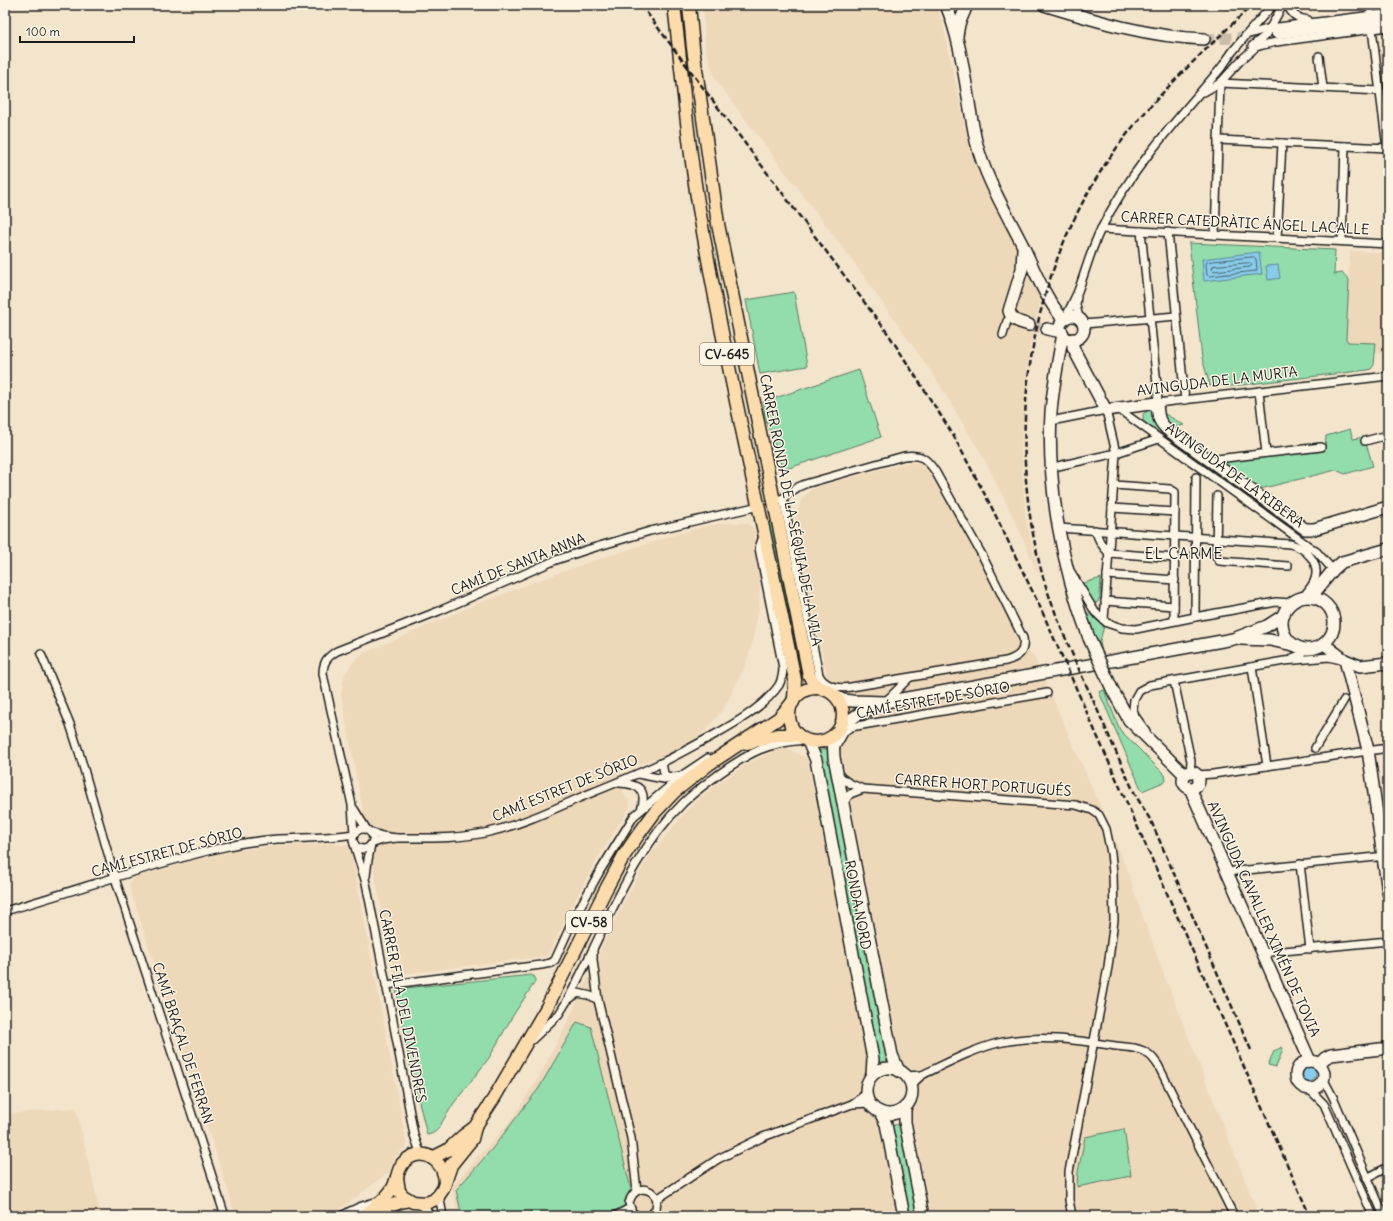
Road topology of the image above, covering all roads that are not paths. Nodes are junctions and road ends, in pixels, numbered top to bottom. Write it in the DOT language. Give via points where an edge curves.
graph roads {
  1 [pos="674,5"];
  2 [pos="690,5"];
  3 [pos="946,5"];
  4 [pos="954,5"];
  5 [pos="967,5"];
  6 [pos="1044,5"];
  7 [pos="1273,5"];
  8 [pos="1283,5"];
  9 [pos="1288,5"];
  10 [pos="1370,5"];
  11 [pos="1388,13"];
  12 [pos="1371,15"];
  13 [pos="1388,19"];
  14 [pos="1318,21"];
  15 [pos="1388,27"];
  16 [pos="1372,29"];
  17 [pos="1273,30"];
  18 [pos="1246,35"];
  19 [pos="957,37"];
  20 [pos="1204,39"];
  21 [pos="1319,56"];
  22 [pos="1241,60"];
  23 [pos="1220,83"];
  24 [pos="1323,88"];
  25 [pos="1380,91"];
  26 [pos="1197,96"];
  27 [pos="1218,140"];
  28 [pos="1282,143"];
  29 [pos="1345,146"];
  30 [pos="1388,148"];
  31 [pos="1101,229"];
  32 [pos="1141,231"];
  33 [pos="1168,232"];
  34 [pos="1215,235"];
  35 [pos="1277,238"];
  36 [pos="1342,242"];
  37 [pos="1388,244"];
  38 [pos="1024,247"];
  39 [pos="1022,269"];
  40 [pos="1042,288"];
  41 [pos="1077,291"];
  42 [pos="1176,316"];
  43 [pos="1011,317"];
  44 [pos="1064,319"];
  45 [pos="1150,319"];
  46 [pos="1081,321"];
  47 [pos="1029,325"];
  48 [pos="1047,329"];
  49 [pos="1062,333"];
  50 [pos="1003,335"];
  51 [pos="1073,339"];
  52 [pos="1056,368"];
  53 [pos="1388,376"];
  54 [pos="1259,390"];
  55 [pos="1185,400"];
  56 [pos="1157,403"];
  57 [pos="1111,409"];
  58 [pos="1051,421"];
  59 [pos="1388,436"];
  60 [pos="1159,439"];
  61 [pos="1365,441"];
  62 [pos="1321,447"];
  63 [pos="1116,453"];
  64 [pos="1266,453"];
  65 [pos="1208,460"];
  66 [pos="1058,466"];
  67 [pos="1196,477"];
  68 [pos="1114,485"];
  69 [pos="1217,496"];
  70 [pos="778,500"];
  71 [pos="759,506"];
  72 [pos="1388,507"];
  73 [pos="1112,508"];
  74 [pos="1175,512"];
  75 [pos="1059,528"];
  76 [pos="1096,530"];
  77 [pos="1111,531"];
  78 [pos="765,532"];
  79 [pos="1175,535"];
  80 [pos="1196,537"];
  81 [pos="1216,538"];
  82 [pos="1388,549"];
  83 [pos="1109,553"];
  84 [pos="1175,558"];
  85 [pos="1066,566"];
  86 [pos="1288,566"];
  87 [pos="1333,570"];
  88 [pos="1107,574"];
  89 [pos="1174,580"];
  90 [pos="1302,599"];
  91 [pos="1105,601"];
  92 [pos="1174,606"];
  93 [pos="1284,615"];
  94 [pos="1195,617"];
  95 [pos="1104,620"];
  96 [pos="1174,621"];
  97 [pos="812,639"];
  98 [pos="1234,639"];
  99 [pos="1324,644"];
  100 [pos="1293,645"];
  101 [pos="1306,649"];
  102 [pos="337,651"];
  103 [pos="41,654"];
  104 [pos="805,654"];
  105 [pos="1345,660"];
  106 [pos="1284,661"];
  107 [pos="1388,663"];
  108 [pos="1252,667"];
  109 [pos="909,678"];
  110 [pos="1174,681"];
  111 [pos="819,683"];
  112 [pos="1047,693"];
  113 [pos="834,695"];
  114 [pos="793,700"];
  115 [pos="1344,700"];
  116 [pos="888,701"];
  117 [pos="840,727"];
  118 [pos="711,736"];
  119 [pos="750,736"];
  120 [pos="833,737"];
  121 [pos="804,739"];
  122 [pos="1153,744"];
  123 [pos="738,746"];
  124 [pos="1315,748"];
  125 [pos="1388,748"];
  126 [pos="834,750"];
  127 [pos="1368,750"];
  128 [pos="662,763"];
  129 [pos="1267,766"];
  130 [pos="638,774"];
  131 [pos="684,774"];
  132 [pos="1191,774"];
  133 [pos="838,775"];
  134 [pos="675,778"];
  135 [pos="617,782"];
  136 [pos="863,789"];
  137 [pos="843,804"];
  138 [pos="352,805"];
  139 [pos="641,810"];
  140 [pos="369,831"];
  141 [pos="396,838"];
  142 [pos="354,840"];
  143 [pos="371,844"];
  144 [pos="1386,856"];
  145 [pos="1300,864"];
  146 [pos="1227,872"];
  147 [pos="115,878"];
  148 [pos="366,882"];
  149 [pos="1388,892"];
  150 [pos="5,911"];
  151 [pos="1388,941"];
  152 [pos="593,948"];
  153 [pos="1310,949"];
  154 [pos="1262,953"];
  155 [pos="386,985"];
  156 [pos="598,1000"];
  157 [pos="567,1001"];
  158 [pos="1094,1042"];
  159 [pos="1388,1048"];
  160 [pos="523,1049"];
  161 [pos="1314,1063"];
  162 [pos="872,1075"];
  163 [pos="905,1077"];
  164 [pos="1323,1078"];
  165 [pos="1309,1089"];
  166 [pos="868,1099"];
  167 [pos="905,1107"];
  168 [pos="880,1112"];
  169 [pos="475,1127"];
  170 [pos="422,1157"];
  171 [pos="1388,1167"];
  172 [pos="397,1178"];
  173 [pos="1367,1178"];
  174 [pos="445,1182"];
  175 [pos="637,1191"];
  176 [pos="439,1195"];
  177 [pos="657,1199"];
  178 [pos="384,1200"];
  179 [pos="413,1202"];
  180 [pos="630,1208"];
  181 [pos="1388,1215"];
  182 [pos="225,1216"];
  183 [pos="342,1216"];
  184 [pos="364,1216"];
  185 [pos="376,1216"];
  186 [pos="431,1216"];
  187 [pos="443,1216"];
  188 [pos="615,1216"];
  189 [pos="637,1216"];
  190 [pos="650,1216"];
  191 [pos="904,1216"];
  192 [pos="923,1216"];
  193 [pos="1072,1216"];
  194 [pos="1234,1216"];
  195 [pos="1373,1216"];
  196 [pos="1384,1216"];
  1 -- 71 [label="main road, CARRER RONDA DE LA SÉQUIA DE LA VILA / CV-645" via="698,203"];
  2 -- 70 [label="main road, CARRER RONDA DE LA SÉQUIA DE LA VILA / CV-645" via="693,48 718,224"];
  3 -- 19 [label="street"];
  4 -- 5 [label="street"];
  5 -- 19 [label="street"];
  6 -- 20 [label="street" via="1107,24 1168,37"];
  7 -- 18 [label="street"];
  8 -- 17 [label="street"];
  9 -- 14 [label="street" via="1296,17"];
  10 -- 12 [label="street"];
  11 -- 12 [label="street"];
  12 -- 14 [label="street"];
  13 -- 17 [label="street"];
  14 -- 17 [label="street"];
  15 -- 16 [label="street"];
  16 -- 22 [label="street" via="1263,45 1256,47"];
  16 -- 25 [label="street"];
  17 -- 18 [label="street"];
  17 -- 22 [label="street" via="1247,49"];
  18 -- 26 [label="street"];
  19 -- 38 [label="street" via="977,143 984,166"];
  21 -- 24 [label="street"];
  22 -- 23 [label="street"];
  23 -- 24 [label="street"];
  23 -- 26 [label="street"];
  23 -- 27 [label="street"];
  24 -- 25 [label="street"];
  25 -- 30 [label="street"];
  26 -- 31 [label="street" via="1139,166"];
  27 -- 28 [label="street"];
  27 -- 34 [label="street"];
  28 -- 29 [label="street"];
  28 -- 35 [label="street"];
  29 -- 30 [label="street"];
  29 -- 36 [label="street"];
  31 -- 32 [label="street, CARRER CATEDRÀTIC ÁNGEL LACALLE"];
  31 -- 41 [label="street"];
  32 -- 33 [label="street, CARRER CATEDRÀTIC ÁNGEL LACALLE"];
  32 -- 45 [label="street"];
  33 -- 34 [label="street, CARRER CATEDRÀTIC ÁNGEL LACALLE"];
  33 -- 42 [label="street"];
  34 -- 35 [label="street, CARRER CATEDRÀTIC ÁNGEL LACALLE"];
  35 -- 36 [label="street, CARRER CATEDRÀTIC ÁNGEL LACALLE"];
  36 -- 37 [label="street, CARRER CATEDRÀTIC ÁNGEL LACALLE"];
  38 -- 39 [label="street"];
  38 -- 40 [label="street"];
  39 -- 40 [label="street" via="1028,271 1037,286"];
  39 -- 43 [label="street" via="1009,311"];
  40 -- 44 [label="street" via="1057,313"];
  41 -- 44 [label="street"];
  41 -- 46 [label="street" via="1076,305"];
  42 -- 45 [label="street"];
  42 -- 55 [label="street"];
  43 -- 47 [label="street" via="1015,321"];
  43 -- 50 [label="street" via="1007,321"];
  44 -- 46 [label="street" via="1072,316"];
  44 -- 49 [label="street"];
  45 -- 46 [label="street"];
  45 -- 56 [label="street"];
  46 -- 51 [label="street" via="1084,331 1080,337"];
  48 -- 49 [label="street"];
  49 -- 51 [label="street"];
  49 -- 52 [label="street"];
  51 -- 52 [label="street"];
  51 -- 57 [label="street, AVINGUDA DE LA RIBERA" via="1073,348"];
  52 -- 58 [label="street"];
  53 -- 54 [label="street, AVINGUDA DE LA MURTA"];
  54 -- 55 [label="street, AVINGUDA DE LA MURTA"];
  54 -- 64 [label="street"];
  55 -- 56 [label="street, AVINGUDA DE LA MURTA"];
  56 -- 57 [label="street, AVINGUDA DE LA MURTA"];
  56 -- 65 [label="street, AVINGUDA DE LA RIBERA" via="1158,420 1161,425"];
  57 -- 58 [label="street, AVINGUDA DE LA MURTA"];
  57 -- 60 [label="street, AVINGUDA DE LA RIBERA"];
  57 -- 63 [label="street"];
  58 -- 75 [label="street" via="1051,468"];
  59 -- 61 [label="street"];
  60 -- 63 [label="street"];
  60 -- 87 [label="street, AVINGUDA DE LA RIBERA" via="1317,552"];
  62 -- 64 [label="street"];
  63 -- 66 [label="street"];
  63 -- 68 [label="street"];
  64 -- 65 [label="street"];
  65 -- 72 [label="street, AVINGUDA DE LA RIBERA" via="1305,529 1314,529"];
  67 -- 80 [label="street"];
  68 -- 73 [label="street"];
  68 -- 74 [label="street" via="1170,489 1176,495"];
  69 -- 81 [label="street"];
  70 -- 97 [label="street, CARRER RONDA DE LA SÉQUIA DE LA VILA"];
  70 -- 104 [label="main road, CARRER RONDA DE LA SÉQUIA DE LA VILA / CV-645"];
  70 -- 109 [label="street, CAMÍ ESTRET DE SÓRIO" via="805,484 904,456 915,456 928,461 982,555 1024,647 1018,657 1006,661"];
  71 -- 78 [label="main road, CARRER RONDA DE LA SÉQUIA DE LA VILA / CV-645"];
  71 -- 102 [label="street, CAMÍ DE SANTA ANNA" via="650,531 556,560 439,611"];
  73 -- 74 [label="street"];
  73 -- 77 [label="street"];
  74 -- 79 [label="street"];
  75 -- 76 [label="street"];
  75 -- 85 [label="street"];
  76 -- 77 [label="street"];
  76 -- 83 [label="street" via="1100,544"];
  77 -- 79 [label="street"];
  77 -- 83 [label="street"];
  78 -- 114 [label="main road, CARRER RONDA DE LA SÉQUIA DE LA VILA / CV-645" via="796,680"];
  78 -- 118 [label="street, CARRER RONDA DE LA SÉQUIA DE LA VILA" via="759,548 783,668 782,678 778,686 746,716"];
  79 -- 80 [label="street"];
  79 -- 84 [label="street"];
  80 -- 81 [label="street"];
  80 -- 94 [label="street"];
  81 -- 86 [label="street" via="1216,556 1219,561"];
  81 -- 90 [label="street" via="1290,544 1304,549 1311,557 1316,571 1315,579"];
  82 -- 87 [label="street" via="1342,562"];
  83 -- 84 [label="street"];
  83 -- 88 [label="street"];
  84 -- 89 [label="street"];
  85 -- 95 [label="street" via="1092,607"];
  85 -- 122 [label="street, bridge" via="1074,598 1089,638 1113,691 1130,720"];
  87 -- 90 [label="street"];
  88 -- 89 [label="street"];
  88 -- 91 [label="street"];
  89 -- 92 [label="street"];
  90 -- 93 [label="street" via="1287,608"];
  90 -- 94 [label="street"];
  90 -- 99 [label="street" via="1319,599 1331,609 1335,624 1330,638"];
  91 -- 92 [label="street"];
  91 -- 95 [label="street"];
  92 -- 96 [label="street"];
  93 -- 98 [label="street" via="1267,626"];
  93 -- 100 [label="street" via="1284,632"];
  94 -- 96 [label="street"];
  95 -- 96 [label="street" via="1117,627 1129,629"];
  97 -- 104 [label="street"];
  97 -- 111 [label="street, CARRER RONDA DE LA SÉQUIA DE LA VILA"];
  98 -- 100 [label="street" via="1270,640"];
  98 -- 116 [label="street"];
  99 -- 101 [label="street"];
  99 -- 105 [label="street"];
  100 -- 101 [label="street"];
  101 -- 106 [label="street" via="1300,655"];
  102 -- 138 [label="street, CARRER FILA DEL DIVENDRES" via="325,661 323,674"];
  103 -- 147 [label="street, CAMÍ BRAÇAL DE FERRAN" via="70,724"];
  104 -- 111 [label="main road, CARRER RONDA DE LA SÉQUIA DE LA VILA / CV-645" via="809,675"];
  105 -- 106 [label="street" via="1329,657"];
  105 -- 107 [label="street" via="1360,666"];
  105 -- 127 [label="street"];
  106 -- 108 [label="street"];
  108 -- 110 [label="street"];
  108 -- 129 [label="street"];
  109 -- 111 [label="street, CAMÍ ESTRET DE SÓRIO" via="840,689 825,682"];
  109 -- 116 [label="street"];
  110 -- 122 [label="street" via="1150,685 1139,691 1134,700 1135,716"];
  110 -- 132 [label="street" via="1191,762"];
  111 -- 113 [label="main road"];
  111 -- 114 [label="main road" via="800,693"];
  112 -- 126 [label="street, CAMÍ ESTRET DE SÓRIO" via="851,727 845,731"];
  113 -- 116 [label="street" via="852,701"];
  113 -- 117 [label="main road" via="843,710"];
  114 -- 119 [label="main road, CV-58" via="779,718"];
  114 -- 121 [label="main road, CV-645" via="789,714 790,722 793,729"];
  115 -- 124 [label="street"];
  116 -- 117 [label="street"];
  117 -- 120 [label="main road"];
  118 -- 128 [label="street, CAMÍ ESTRET DE SÓRIO"];
  119 -- 123 [label="main road, CV-58"];
  119 -- 131 [label="street" via="723,749"];
  120 -- 121 [label="main road" via="821,742"];
  120 -- 126 [label="street, RONDA NORD"];
  121 -- 123 [label="main road, CV-58" via="771,737"];
  121 -- 152 [label="street" via="776,744 751,754 711,780 684,802 658,831 638,861 614,902"];
  121 -- 162 [label="street, RONDA NORD / CV-645" via="816,760 873,1059"];
  122 -- 132 [label="street"];
  123 -- 160 [label="main road, CV-58" via="701,770 674,792 638,835 623,857"];
  125 -- 127 [label="street"];
  126 -- 133 [label="street, RONDA NORD"];
  127 -- 129 [label="street"];
  127 -- 144 [label="street"];
  128 -- 130 [label="street, CAMÍ ESTRET DE SÓRIO"];
  128 -- 134 [label="street" via="664,774"];
  129 -- 132 [label="street" via="1213,774"];
  130 -- 134 [label="street" via="660,779"];
  130 -- 135 [label="street, CAMÍ ESTRET DE SÓRIO"];
  131 -- 134 [label="street"];
  131 -- 139 [label="street"];
  132 -- 146 [label="street, AVINGUDA CAVALLER XIMÉN DE TOVIA" via="1184,783 1190,788"];
  133 -- 136 [label="street, CARRER HORT PORTUGUÉS" via="848,783"];
  133 -- 137 [label="street, RONDA NORD"];
  135 -- 139 [label="street" via="638,786 643,796"];
  135 -- 141 [label="street, CAMÍ ESTRET DE SÓRIO" via="541,814 491,831 443,838"];
  136 -- 137 [label="street" via="850,794"];
  136 -- 158 [label="street, CARRER HORT PORTUGUÉS" via="1076,806 1099,814 1106,829 1111,853 1114,920"];
  137 -- 163 [label="street, RONDA NORD" via="892,1055"];
  138 -- 140 [label="street, CARRER FILA DEL DIVENDRES"];
  138 -- 142 [label="street, CARRER FILA DEL DIVENDRES"];
  139 -- 155 [label="street" via="626,827 600,871 555,960 551,963"];
  140 -- 141 [label="street, CAMÍ ESTRET DE SÓRIO"];
  140 -- 142 [label="street" via="361,829"];
  140 -- 143 [label="street" via="373,838"];
  141 -- 143 [label="street, CAMÍ ESTRET DE SÓRIO"];
  142 -- 143 [label="street" via="359,848 363,849"];
  142 -- 147 [label="street, CAMÍ ESTRET DE SÓRIO" via="340,836 249,842"];
  142 -- 148 [label="street, CARRER FILA DEL DIVENDRES"];
  143 -- 148 [label="street, CARRER FILA DEL DIVENDRES"];
  144 -- 145 [label="street"];
  144 -- 149 [label="street"];
  145 -- 146 [label="street"];
  145 -- 153 [label="street"];
  146 -- 154 [label="street, AVINGUDA CAVALLER XIMÉN DE TOVIA"];
  147 -- 150 [label="street, CAMÍ ESTRET DE SÓRIO"];
  147 -- 182 [label="street, CAMÍ BRAÇAL DE FERRAN"];
  148 -- 155 [label="street, CARRER FILA DEL DIVENDRES"];
  151 -- 153 [label="street"];
  152 -- 156 [label="street"];
  152 -- 157 [label="street"];
  153 -- 154 [label="street"];
  154 -- 161 [label="street, AVINGUDA CAVALLER XIMÉN DE TOVIA"];
  155 -- 170 [label="street, CARRER FILA DEL DIVENDRES" via="414,1135"];
  156 -- 157 [label="street" via="578,993"];
  156 -- 175 [label="street" via="631,1138"];
  157 -- 160 [label="street" via="559,1014"];
  158 -- 163 [label="street" via="1046,1038 1011,1041 974,1051 922,1075"];
  158 -- 193 [label="street" via="1069,1172"];
  158 -- 194 [label="street" via="1137,1049 1152,1057"];
  159 -- 161 [label="street" via="1331,1055"];
  160 -- 169 [label="main road, CV-58"];
  161 -- 164 [label="street" via="1324,1073"];
  161 -- 165 [label="street" via="1301,1064 1296,1072 1300,1086"];
  162 -- 163 [label="street" via="885,1068 892,1068"];
  162 -- 166 [label="street, CV-645" via="866,1087"];
  163 -- 167 [label="street" via="912,1093"];
  164 -- 165 [label="street" via="1318,1086"];
  164 -- 173 [label="street"];
  165 -- 195 [label="street" via="1324,1104"];
  166 -- 168 [label="street"];
  166 -- 177 [label="street" via="763,1136 718,1159"];
  167 -- 168 [label="street" via="893,1113"];
  167 -- 192 [label="street" via="905,1122"];
  168 -- 191 [label="street" via="886,1124"];
  169 -- 170 [label="main road, CV-58" via="448,1150"];
  169 -- 174 [label="main road, CV-58" via="472,1139 452,1165"];
  170 -- 172 [label="main road, CV-58" via="406,1160 401,1165"];
  170 -- 174 [label="main road" via="440,1165"];
  171 -- 173 [label="street"];
  172 -- 178 [label="main road, CV-58"];
  172 -- 179 [label="main road" via="400,1191"];
  173 -- 196 [label="street"];
  174 -- 176 [label="main road, CV-58"];
  175 -- 177 [label="street" via="651,1191"];
  175 -- 180 [label="street" via="630,1198"];
  176 -- 179 [label="main road" via="426,1203"];
  176 -- 187 [label="street"];
  177 -- 190 [label="street" via="656,1209"];
  178 -- 183 [label="street" via="368,1203"];
  178 -- 184 [label="main road, CV-58"];
  179 -- 185 [label="main road" via="402,1201 389,1206"];
  179 -- 186 [label="street" via="425,1208"];
  180 -- 188 [label="street"];
  180 -- 189 [label="street"];
  181 -- 196 [label="street"];
}
